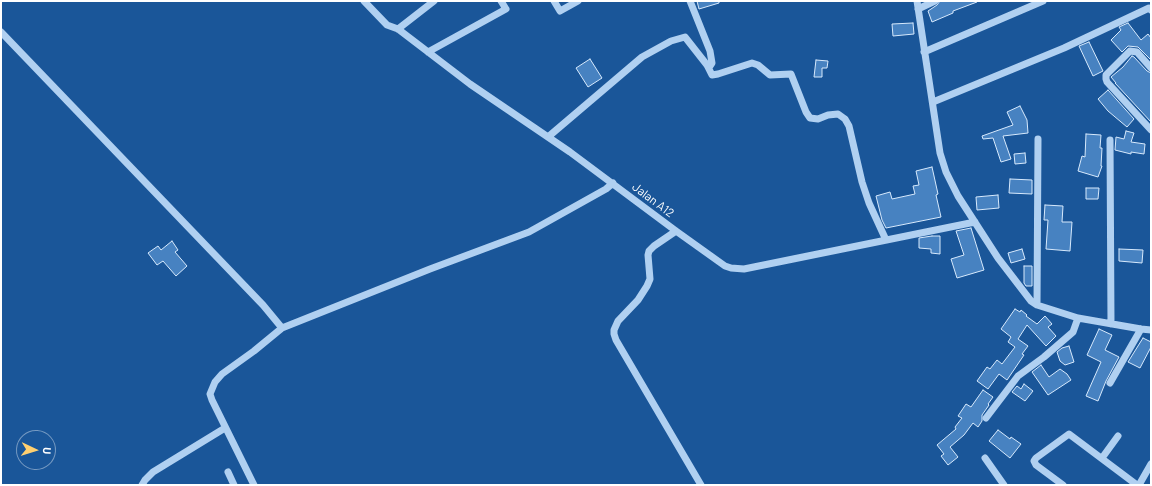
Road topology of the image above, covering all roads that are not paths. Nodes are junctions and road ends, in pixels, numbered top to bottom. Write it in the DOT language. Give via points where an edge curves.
graph roads {
  1 [pos="364,1"];
  2 [pos="434,1"];
  3 [pos="501,1"];
  4 [pos="554,1"];
  5 [pos="578,1"];
  6 [pos="690,1"];
  7 [pos="917,1"];
  8 [pos="935,1"];
  9 [pos="1043,1"];
  10 [pos="918,9"];
  11 [pos="1151,10"];
  12 [pos="398,29"];
  13 [pos="1,32"];
  14 [pos="428,52"];
  15 [pos="924,52"];
  16 [pos="707,65"];
  17 [pos="1151,68"];
  18 [pos="933,102"];
  19 [pos="1151,130"];
  20 [pos="548,137"];
  21 [pos="1038,139"];
  22 [pos="1110,140"];
  23 [pos="613,183"];
  24 [pos="975,222"];
  25 [pos="676,231"];
  26 [pos="886,240"];
  27 [pos="1037,305"];
  28 [pos="1078,318"];
  29 [pos="1111,324"];
  30 [pos="282,328"];
  31 [pos="1141,330"];
  32 [pos="1151,330"];
  33 [pos="1110,383"];
  34 [pos="986,418"];
  35 [pos="225,428"];
  36 [pos="1118,436"];
  37 [pos="985,458"];
  38 [pos="1102,458"];
  39 [pos="1151,464"];
  40 [pos="228,472"];
  41 [pos="142,485"];
  42 [pos="234,485"];
  43 [pos="254,485"];
  44 [pos="701,485"];
  45 [pos="1004,485"];
  46 [pos="1063,485"];
  47 [pos="1138,485"];
  1 -- 12 [label="street, Jalan A12" via="388,25"];
  2 -- 12 [label="street"];
  3 -- 14 [label="street" via="506,9"];
  4 -- 5 [label="street" via="560,11"];
  6 -- 16 [label="street" via="710,51 712,62 710,66"];
  7 -- 10 [label="street"];
  8 -- 10 [label="street"];
  9 -- 15 [label="street"];
  10 -- 15 [label="street"];
  11 -- 18 [label="street" via="1149,8 1064,48"];
  12 -- 14 [label="street, Jalan A12"];
  13 -- 30 [label="street" via="263,305"];
  14 -- 20 [label="street, Jalan A12"];
  15 -- 18 [label="street"];
  16 -- 20 [label="street" via="685,37 671,41 642,57"];
  16 -- 26 [label="street" via="712,75 752,63 770,75 791,74 810,118 818,119 838,114 845,118 862,182"];
  17 -- 19 [label="street" via="1137,52 1130,51 1108,72 1106,79"];
  18 -- 24 [label="street" via="940,153 946,172"];
  20 -- 23 [label="street, Jalan A12"];
  21 -- 27 [label="street"];
  22 -- 29 [label="street"];
  23 -- 25 [label="street, Jalan A12"];
  23 -- 30 [label="street" via="529,232"];
  24 -- 26 [label="street, Jalan A12"];
  24 -- 27 [label="street" via="998,258 1031,301"];
  25 -- 26 [label="street, Jalan A12" via="724,266 738,269"];
  25 -- 44 [label="street" via="649,251 650,279 638,300 618,321 614,334"];
  27 -- 28 [label="street"];
  28 -- 29 [label="street"];
  28 -- 34 [label="street" via="1073,332 1018,376"];
  29 -- 31 [label="street"];
  30 -- 35 [label="street" via="215,382 210,394"];
  31 -- 32 [label="street"];
  31 -- 33 [label="street"];
  35 -- 41 [label="street" via="153,472"];
  35 -- 43 [label="street"];
  36 -- 38 [label="street"];
  37 -- 45 [label="street"];
  38 -- 46 [label="street" via="1069,434 1034,461"];
  38 -- 47 [label="street"];
  39 -- 47 [label="street"];
  40 -- 42 [label="street"];
}
